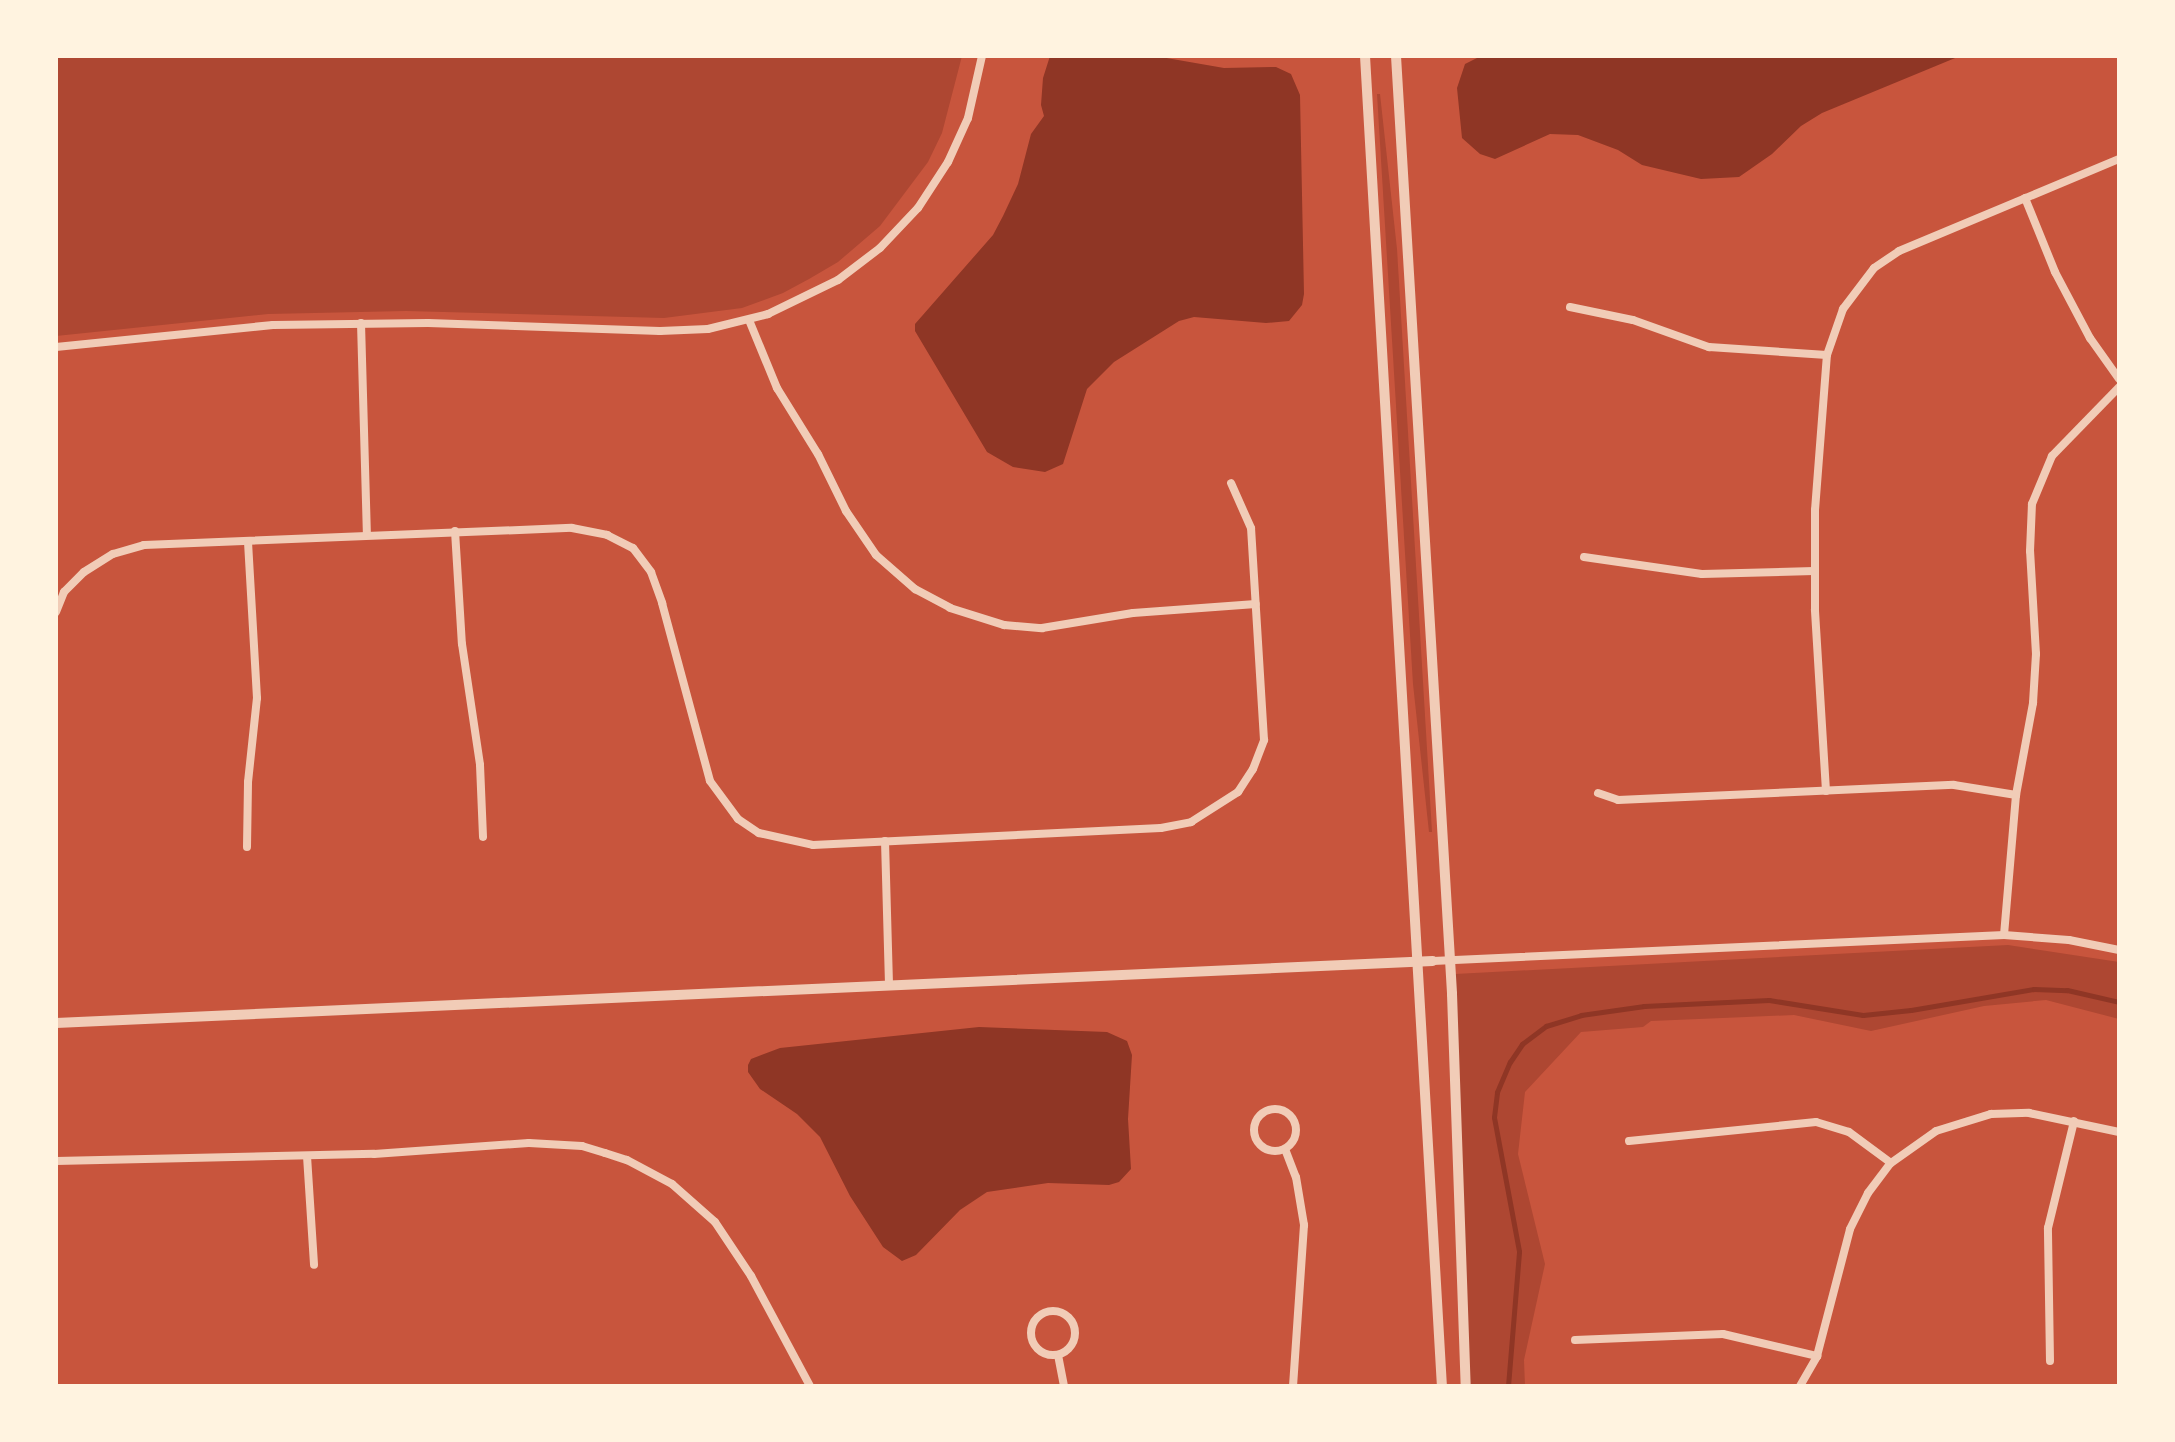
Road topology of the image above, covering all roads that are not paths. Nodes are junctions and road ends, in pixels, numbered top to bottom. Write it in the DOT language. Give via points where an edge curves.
graph roads {
  1 [pos="982,56"];
  2 [pos="1365,56"];
  3 [pos="1396,56"];
  4 [pos="2119,159"];
  5 [pos="2025,198"];
  6 [pos="1570,307"];
  7 [pos="749,320"];
  8 [pos="361,323"];
  9 [pos="56,347"];
  10 [pos="1827,355"];
  11 [pos="2119,379"];
  12 [pos="2119,387"];
  13 [pos="1231,483"];
  14 [pos="455,531"];
  15 [pos="367,534"];
  16 [pos="248,541"];
  17 [pos="1584,557"];
  18 [pos="1814,571"];
  19 [pos="1256,604"];
  20 [pos="56,612"];
  21 [pos="1826,791"];
  22 [pos="1598,793"];
  23 [pos="2016,795"];
  24 [pos="483,837"];
  25 [pos="885,841"];
  26 [pos="247,847"];
  27 [pos="2004,935"];
  28 [pos="2119,950"];
  29 [pos="1451,960"];
  30 [pos="1419,961"];
  31 [pos="1433,961"];
  32 [pos="889,984"];
  33 [pos="56,1023"];
  34 [pos="2074,1121"];
  35 [pos="2119,1132"];
  36 [pos="1629,1141"];
  37 [pos="1285,1149"];
  38 [pos="307,1156"];
  39 [pos="56,1161"];
  40 [pos="1891,1163"];
  41 [pos="314,1265"];
  42 [pos="1575,1340"];
  43 [pos="1058,1355"];
  44 [pos="1817,1356"];
  45 [pos="2050,1361"];
  46 [pos="810,1386"];
  47 [pos="1064,1386"];
  48 [pos="1293,1386"];
  49 [pos="1442,1386"];
  50 [pos="1466,1386"];
  51 [pos="1800,1386"];
  1 -- 7 [label="street" via="968,118 918,208 880,248 838,280"];
  2 -- 30 [label="street"];
  3 -- 29 [label="street"];
  4 -- 5 [label="street"];
  5 -- 10 [label="street" via="1927,238 1874,268 1843,309"];
  5 -- 11 [label="street" via="2055,272"];
  6 -- 10 [label="street" via="1633,320 1709,347"];
  7 -- 8 [label="street" via="660,331"];
  7 -- 19 [label="street" via="777,388 846,511 876,555 915,589 950,608 1004,625 1042,628 1133,613"];
  8 -- 9 [label="street" via="229,328"];
  8 -- 15 [label="street"];
  10 -- 18 [label="street"];
  12 -- 23 [label="street" via="2052,456 2032,504 2036,654"];
  13 -- 19 [label="street" via="1251,528"];
  14 -- 15 [label="street"];
  14 -- 24 [label="street"];
  14 -- 25 [label="street" via="572,528 607,535 633,548 651,572 710,781 725,806 759,833 784,841"];
  15 -- 16 [label="street"];
  16 -- 20 [label="street" via="144,545 113,554 64,592"];
  16 -- 26 [label="street" via="257,698"];
  17 -- 18 [label="street" via="1702,574"];
  18 -- 21 [label="street"];
  19 -- 25 [label="street" via="1264,740 1238,792 1218,808 1191,822 1161,828"];
  21 -- 22 [label="street" via="1618,800"];
  21 -- 23 [label="street" via="1954,785"];
  23 -- 27 [label="street"];
  25 -- 32 [label="street"];
  27 -- 28 [label="street"];
  27 -- 29 [label="street"];
  29 -- 31 [label="street"];
  29 -- 50 [label="street"];
  30 -- 31 [label="street"];
  30 -- 32 [label="street"];
  30 -- 49 [label="street"];
  32 -- 33 [label="street"];
  34 -- 35 [label="street"];
  34 -- 40 [label="street" via="2029,1113 1973,1117 1936,1131"];
  34 -- 45 [label="street" via="2048,1228"];
  36 -- 40 [label="street" via="1816,1122 1849,1132"];
  37 -- 37 [label="street" via="1297,1132 1295,1121 1282,1109 1264,1111 1254,1125 1254,1136 1267,1150"];
  37 -- 48 [label="street" via="1304,1225"];
  38 -- 39 [label="street"];
  38 -- 41 [label="street"];
  38 -- 46 [label="street" via="555,1143 627,1160 672,1184 715,1222 751,1276"];
  40 -- 44 [label="street" via="1850,1229"];
  42 -- 44 [label="street" via="1723,1334"];
  43 -- 43 [label="street" via="1067,1351 1075,1334 1069,1318 1053,1311 1038,1318 1031,1333 1038,1350"];
  43 -- 47 [label="street"];
  44 -- 51 [label="street"];
}
